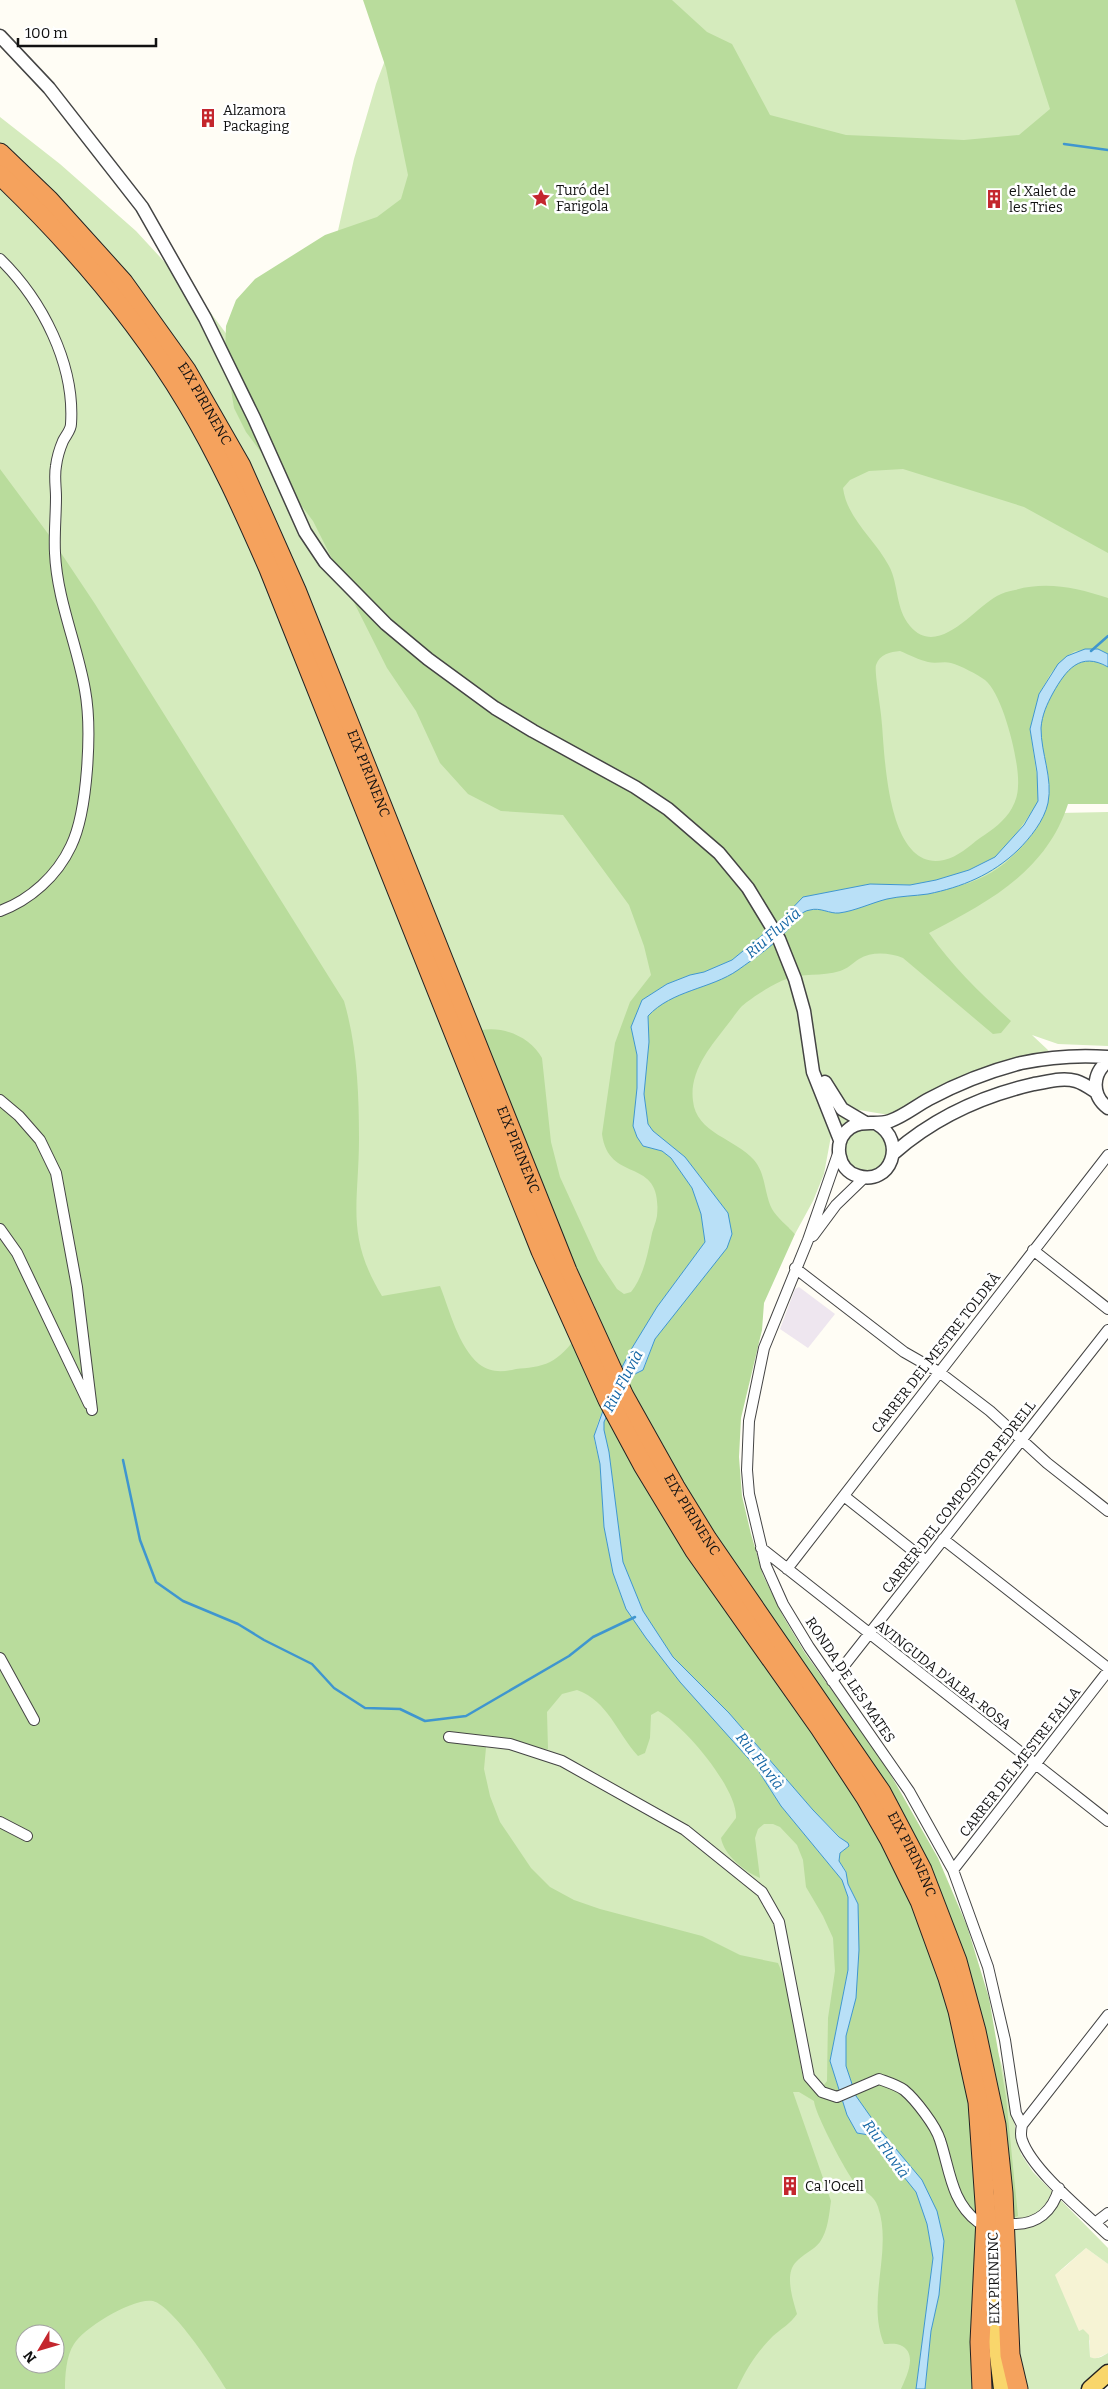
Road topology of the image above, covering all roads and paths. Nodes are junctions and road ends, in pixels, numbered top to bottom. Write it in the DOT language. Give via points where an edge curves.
graph roads {
  1 [pos="0,36"];
  2 [pos="0,153"];
  3 [pos="0,175"];
  4 [pos="0,183"];
  5 [pos="38,212"];
  6 [pos="0,258"];
  7 [pos="0,911"];
  8 [pos="809,1039"];
  9 [pos="1108,1057"];
  10 [pos="1108,1061"];
  11 [pos="1096,1092"];
  12 [pos="0,1100"];
  13 [pos="1108,1108"];
  14 [pos="870,1123"];
  15 [pos="839,1145"];
  16 [pos="894,1153"];
  17 [pos="1108,1155"];
  18 [pos="865,1177"];
  19 [pos="0,1229"];
  20 [pos="808,1240"];
  21 [pos="1033,1250"];
  22 [pos="795,1268"];
  23 [pos="1108,1309"];
  24 [pos="1108,1330"];
  25 [pos="939,1372"];
  26 [pos="1021,1440"];
  27 [pos="844,1496"];
  28 [pos="1106,1506"];
  29 [pos="943,1539"];
  30 [pos="761,1548"];
  31 [pos="926,1561"];
  32 [pos="787,1569"];
  33 [pos="869,1634"];
  34 [pos="0,1658"];
  35 [pos="1108,1669"];
  36 [pos="832,1681"];
  37 [pos="34,1720"];
  38 [pos="449,1738"];
  39 [pos="1035,1765"];
  40 [pos="0,1822"];
  41 [pos="1108,1822"];
  42 [pos="27,1836"];
  43 [pos="953,1870"];
  44 [pos="1108,2015"];
  45 [pos="984,2103"];
  46 [pos="1022,2125"];
  47 [pos="1059,2188"];
  48 [pos="1108,2213"];
  49 [pos="978,2222"];
  50 [pos="1095,2223"];
  51 [pos="1012,2224"];
  52 [pos="1108,2235"];
  53 [pos="1010,2355"];
  54 [pos="1108,2373"];
  55 [pos="1108,2382"];
  56 [pos="982,2389"];
  57 [pos="1002,2389"];
  58 [pos="1018,2389"];
  59 [pos="1032,2389"];
  60 [pos="1090,2389"];
  61 [pos="1103,2389"];
  1 -- 8 [label="street" via="49,88 142,207 205,318 305,532 325,562 386,624 428,659 533,731 635,787 676,815 719,853 748,888 772,926 787,957"];
  2 -- 45 [label="highway, EIX PIRINENC" via="49,200 123,282 186,370 241,466 296,590 567,1271 624,1396 707,1539 859,1757 922,1870 957,1961 976,2031"];
  3 -- 5 [label="highway, EIX PIRINENC"];
  4 -- 5 [label="highway"];
  5 -- 45 [label="highway, EIX PIRINENC" via="102,284 167,373 187,402 241,504 578,1336 643,1465 695,1551 846,1765 890,1840 920,1901 948,1978"];
  6 -- 7 [label="street" via="47,323 65,364 72,400 71,427 63,441 56,467 55,552 57,582 85,691 89,752 80,813 71,846 40,888 14,906"];
  8 -- 14 [label="street" via="832,1096 847,1113"];
  8 -- 15 [label="street" via="814,1072"];
  9 -- 14 [label="street" via="1083,1055 1022,1063 968,1081 897,1118"];
  10 -- 11 [label="street" via="1098,1071"];
  11 -- 13 [label="street"];
  11 -- 16 [label="street" via="1077,1081 1062,1080 1013,1089 971,1104 940,1120 912,1137"];
  12 -- 19 [label="street" via="40,1140 56,1173 77,1287 92,1410 18,1253"];
  14 -- 15 [label="street" via="850,1128"];
  14 -- 16 [label="street" via="888,1133"];
  15 -- 18 [label="street" via="840,1158 847,1169 852,1174"];
  15 -- 20 [label="street, RONDA DE LES MATES"];
  16 -- 18 [label="street" via="884,1171"];
  17 -- 21 [label="street, CARRER DEL MESTRE TOLDRÀ"];
  18 -- 20 [label="street, RONDA DE LES MATES" via="836,1205"];
  20 -- 22 [label="street, RONDA DE LES MATES"];
  21 -- 23 [label="street"];
  21 -- 25 [label="street, CARRER DEL MESTRE TOLDRÀ"];
  22 -- 25 [label="street" via="904,1352"];
  22 -- 30 [label="street, RONDA DE LES MATES" via="764,1348 749,1421 749,1494"];
  24 -- 26 [label="street, CARRER DEL COMPOSITOR PEDRELL"];
  25 -- 26 [label="street" via="990,1411"];
  25 -- 27 [label="street, CARRER DEL MESTRE TOLDRÀ"];
  26 -- 28 [label="street" via="1046,1463"];
  26 -- 29 [label="street, CARRER DEL COMPOSITOR PEDRELL"];
  27 -- 31 [label="street"];
  27 -- 32 [label="street, CARRER DEL MESTRE TOLDRÀ"];
  29 -- 31 [label="street, CARRER DEL COMPOSITOR PEDRELL"];
  29 -- 35 [label="street"];
  30 -- 32 [label="street, AVINGUDA D'ALBA-ROSA"];
  30 -- 36 [label="street, RONDA DE LES MATES" via="783,1604"];
  31 -- 33 [label="street, CARRER DEL COMPOSITOR PEDRELL"];
  32 -- 33 [label="street, AVINGUDA D'ALBA-ROSA"];
  33 -- 36 [label="street, CARRER DEL COMPOSITOR PEDRELL"];
  33 -- 39 [label="street, AVINGUDA D'ALBA-ROSA"];
  34 -- 37 [label="street"];
  35 -- 39 [label="street, CARRER DEL MESTRE FALLA"];
  36 -- 43 [label="street, RONDA DE LES MATES" via="908,1791"];
  38 -- 49 [label="street" via="510,1744 562,1762 685,1830 762,1892 779,1922 809,2077 822,2092 837,2097 879,2079 903,2090 940,2138 959,2201 966,2213"];
  39 -- 41 [label="street, AVINGUDA D'ALBA-ROSA"];
  39 -- 43 [label="street, CARRER DEL MESTRE FALLA"];
  40 -- 42 [label="street"];
  43 -- 46 [label="street, RONDA DE LES MATES" via="988,1967 1005,2040 1013,2098"];
  44 -- 46 [label="street"];
  45 -- 53 [label="highway" via="1000,2155"];
  45 -- 56 [label="highway"];
  45 -- 57 [label="main road, EIX PIRINENC" via="992,2166 994,2317"];
  46 -- 47 [label="street, RONDA DE LES MATES" via="1022,2142 1037,2165"];
  47 -- 50 [label="street, RONDA DE LES MATES"];
  47 -- 51 [label="street" via="1056,2202 1042,2217"];
  48 -- 50 [label="street"];
  50 -- 52 [label="street, RONDA DE LES MATES"];
  53 -- 58 [label="highway"];
  53 -- 59 [label="highway"];
  54 -- 60 [label="main road"];
  55 -- 61 [label="main road"];
}
